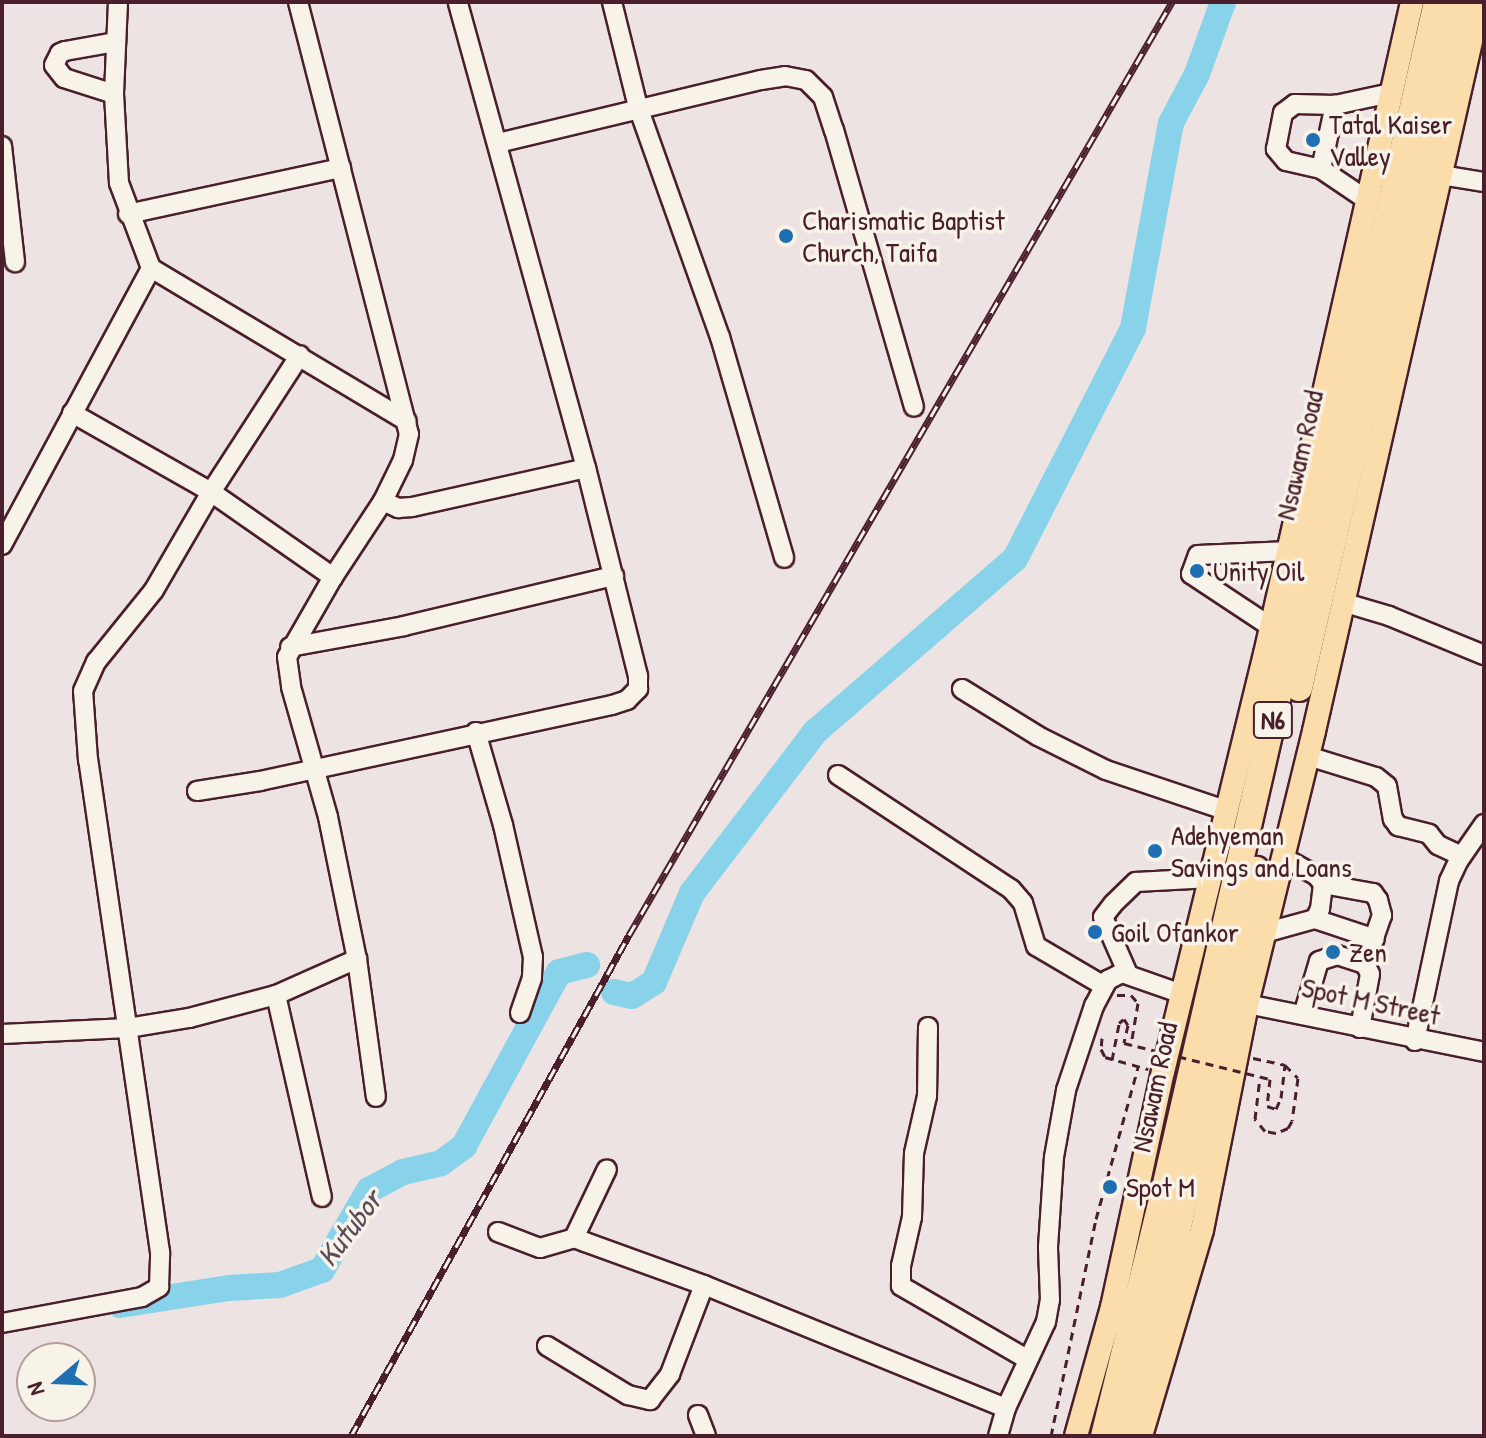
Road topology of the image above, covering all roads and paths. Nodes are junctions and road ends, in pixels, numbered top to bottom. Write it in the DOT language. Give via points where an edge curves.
graph roads {
  1 [pos="118,2"];
  2 [pos="298,2"];
  3 [pos="458,2"];
  4 [pos="612,2"];
  5 [pos="1412,2"];
  6 [pos="1437,2"];
  7 [pos="1457,2"];
  8 [pos="1480,2"];
  9 [pos="116,42"];
  10 [pos="1391,93"];
  11 [pos="114,94"];
  12 [pos="1335,105"];
  13 [pos="638,107"];
  14 [pos="498,143"];
  15 [pos="2,146"];
  16 [pos="341,168"];
  17 [pos="1321,169"];
  18 [pos="1441,175"];
  19 [pos="1484,182"];
  20 [pos="1367,200"];
  21 [pos="128,214"];
  22 [pos="15,262"];
  23 [pos="151,268"];
  24 [pos="300,355"];
  25 [pos="914,407"];
  26 [pos="72,413"];
  27 [pos="407,421"];
  28 [pos="586,468"];
  29 [pos="211,492"];
  30 [pos="383,501"];
  31 [pos="2,545"];
  32 [pos="1289,551"];
  33 [pos="784,558"];
  34 [pos="614,576"];
  35 [pos="333,577"];
  36 [pos="1342,602"];
  37 [pos="1271,627"];
  38 [pos="290,647"];
  39 [pos="1484,655"];
  40 [pos="962,689"];
  41 [pos="476,732"];
  42 [pos="1308,756"];
  43 [pos="315,769"];
  44 [pos="838,775"];
  45 [pos="197,791"];
  46 [pos="1228,811"];
  47 [pos="1484,824"];
  48 [pos="1462,856"];
  49 [pos="1283,857"];
  50 [pos="1211,878"];
  51 [pos="1323,884"];
  52 [pos="1315,919"];
  53 [pos="1264,933"];
  54 [pos="1375,939"];
  55 [pos="357,959"];
  56 [pos="1365,964"];
  57 [pos="1128,974"];
  58 [pos="1109,992"];
  59 [pos="1182,994"];
  60 [pos="276,995"];
  61 [pos="1247,1004"];
  62 [pos="520,1013"];
  63 [pos="1303,1015"];
  64 [pos="928,1027"];
  65 [pos="128,1028"];
  66 [pos="1360,1028"];
  67 [pos="1103,1032"];
  68 [pos="2,1034"];
  69 [pos="1415,1041"];
  70 [pos="1131,1045"];
  71 [pos="1484,1052"];
  72 [pos="1237,1054"];
  73 [pos="1112,1060"];
  74 [pos="1285,1065"];
  75 [pos="1138,1068"];
  76 [pos="1163,1072"];
  77 [pos="1260,1077"];
  78 [pos="376,1097"];
  79 [pos="607,1169"];
  80 [pos="322,1197"];
  81 [pos="498,1232"];
  82 [pos="574,1238"];
  83 [pos="704,1285"];
  84 [pos="2,1323"];
  85 [pos="547,1346"];
  86 [pos="1027,1359"];
  87 [pos="1006,1408"];
  88 [pos="698,1415"];
  89 [pos="706,1436"];
  90 [pos="998,1436"];
  91 [pos="1051,1436"];
  92 [pos="1075,1436"];
  93 [pos="1104,1436"];
  94 [pos="1126,1436"];
  95 [pos="1141,1436"];
  1 -- 9 [label="street"];
  2 -- 16 [label="street"];
  3 -- 14 [label="street"];
  4 -- 13 [label="street"];
  5 -- 10 [label="main road"];
  6 -- 93 [label="highway, Nsawam Road / N6"];
  7 -- 94 [label="highway, Nsawam Road / N6" via="1245,916 1172,1255"];
  8 -- 18 [label="main road"];
  9 -- 11 [label="street"];
  9 -- 11 [label="street" via="65,51 54,65 64,78"];
  10 -- 12 [label="street"];
  10 -- 20 [label="main road"];
  11 -- 21 [label="street" via="119,183"];
  12 -- 17 [label="street"];
  12 -- 17 [label="street" via="1295,104 1283,113 1276,149 1286,161"];
  13 -- 14 [label="street"];
  13 -- 25 [label="street" via="785,76 815,86 838,144"];
  13 -- 33 [label="street" via="720,337"];
  14 -- 28 [label="street"];
  15 -- 22 [label="street"];
  16 -- 21 [label="street"];
  16 -- 27 [label="street"];
  17 -- 20 [label="street"];
  18 -- 19 [label="street"];
  18 -- 36 [label="main road"];
  20 -- 32 [label="main road"];
  21 -- 23 [label="street"];
  23 -- 24 [label="street"];
  23 -- 26 [label="street"];
  24 -- 27 [label="street"];
  24 -- 29 [label="street"];
  26 -- 29 [label="street"];
  26 -- 31 [label="street"];
  27 -- 30 [label="street" via="409,444"];
  28 -- 30 [label="street" via="412,507"];
  28 -- 34 [label="street"];
  29 -- 35 [label="street"];
  29 -- 65 [label="street" via="154,590 96,662 83,691 88,760"];
  30 -- 35 [label="street"];
  32 -- 37 [label="main road"];
  32 -- 37 [label="street" via="1198,555 1191,574"];
  34 -- 38 [label="street"];
  34 -- 41 [label="street" via="638,676 634,694 612,705"];
  35 -- 38 [label="street"];
  36 -- 39 [label="street"];
  36 -- 42 [label="main road"];
  37 -- 46 [label="main road"];
  38 -- 43 [label="street" via="288,674"];
  40 -- 46 [label="street" via="1094,764"];
  41 -- 43 [label="street"];
  41 -- 62 [label="street" via="533,957"];
  42 -- 48 [label="street" via="1376,777 1387,786 1398,826 1429,834 1438,845"];
  42 -- 49 [label="main road"];
  43 -- 45 [label="street"];
  43 -- 55 [label="street"];
  44 -- 58 [label="street" via="1011,889 1023,903 1036,946"];
  46 -- 50 [label="main road"];
  47 -- 48 [label="street"];
  48 -- 69 [label="street" via="1441,911"];
  49 -- 51 [label="street"];
  49 -- 53 [label="main road"];
  50 -- 57 [label="street" via="1136,882 1113,904 1103,917"];
  50 -- 59 [label="main road"];
  51 -- 52 [label="street"];
  51 -- 54 [label="street" via="1373,893 1382,915"];
  52 -- 53 [label="street"];
  52 -- 54 [label="street"];
  53 -- 61 [label="main road"];
  54 -- 56 [label="street"];
  55 -- 60 [label="street"];
  55 -- 78 [label="street"];
  56 -- 63 [label="street" via="1337,955 1319,961"];
  56 -- 66 [label="street" via="1371,981"];
  57 -- 58 [label="street" via="1112,976"];
  57 -- 59 [label="street"];
  58 -- 70 [label="path" via="1137,1000"];
  58 -- 86 [label="street" via="1066,1090 1054,1157 1050,1300 1046,1322"];
  59 -- 76 [label="main road"];
  60 -- 65 [label="street"];
  60 -- 80 [label="street"];
  61 -- 63 [label="street, Spot M Street"];
  61 -- 72 [label="main road"];
  63 -- 66 [label="street, Spot M Street"];
  64 -- 86 [label="street" via="927,1096 914,1153 912,1217 901,1286"];
  65 -- 68 [label="street"];
  65 -- 84 [label="street" via="160,1252 159,1287 142,1297"];
  66 -- 69 [label="street, Spot M Street"];
  67 -- 73 [label="path" via="1102,1054"];
  69 -- 71 [label="street, Spot M Street"];
  70 -- 73 [label="path, bridge" via="1124,1043 1124,1019"];
  70 -- 77 [label="path, bridge"];
  72 -- 74 [label="path"];
  72 -- 95 [label="main road" via="1202,1230"];
  73 -- 75 [label="path"];
  74 -- 77 [label="path, bridge" via="1276,1109 1267,1106 1270,1079"];
  74 -- 77 [label="path" via="1296,1073 1298,1092 1292,1121 1276,1133 1265,1131 1255,1119"];
  75 -- 76 [label="path"];
  75 -- 91 [label="path" via="1096,1219"];
  76 -- 92 [label="main road" via="1112,1307"];
  79 -- 82 [label="street"];
  81 -- 82 [label="street" via="540,1248"];
  82 -- 83 [label="street"];
  83 -- 85 [label="street" via="670,1374 650,1400 628,1395"];
  83 -- 87 [label="street"];
  86 -- 87 [label="street"];
  87 -- 90 [label="street"];
  88 -- 89 [label="street"];
}
